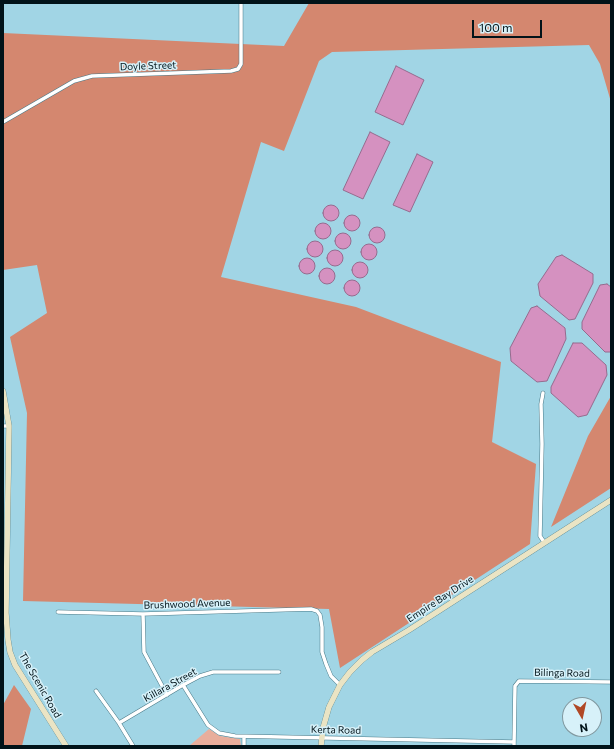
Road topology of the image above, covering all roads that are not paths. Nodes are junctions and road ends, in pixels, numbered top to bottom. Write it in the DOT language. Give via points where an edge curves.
graph roads {
  1 [pos="241,3"];
  2 [pos="3,122"];
  3 [pos="3,391"];
  4 [pos="543,393"];
  5 [pos="6,426"];
  6 [pos="611,500"];
  7 [pos="544,542"];
  8 [pos="58,612"];
  9 [pos="5,613"];
  10 [pos="143,614"];
  11 [pos="279,672"];
  12 [pos="611,682"];
  13 [pos="183,685"];
  14 [pos="340,686"];
  15 [pos="96,691"];
  16 [pos="167,695"];
  17 [pos="119,723"];
  18 [pos="244,736"];
  19 [pos="322,737"];
  20 [pos="514,744"];
  21 [pos="66,746"];
  22 [pos="132,746"];
  23 [pos="244,746"];
  24 [pos="321,746"];
  1 -- 2 [label="street, Doyle Street" via="241,64 238,69 92,76 74,81"];
  3 -- 5 [label="main road, The Scenic Road"];
  4 -- 7 [label="street" via="540,536"];
  5 -- 9 [label="main road, The Scenic Road"];
  6 -- 7 [label="main road, Empire Bay Drive"];
  7 -- 14 [label="main road, Empire Bay Drive" via="372,652 356,666"];
  8 -- 10 [label="street, Brushwood Avenue"];
  9 -- 21 [label="main road, The Scenic Road" via="10,652 15,665"];
  10 -- 14 [label="street, Brushwood Avenue" via="299,609 317,611 322,620 322,652 331,676"];
  10 -- 16 [label="street" via="144,652"];
  11 -- 13 [label="street, Killara Street" via="213,672"];
  12 -- 20 [label="street, Bilinga Road" via="519,682 516,686"];
  13 -- 16 [label="street, Killara Street"];
  13 -- 18 [label="street, Kerta Road" via="208,725 219,733"];
  14 -- 19 [label="main road, Empire Bay Drive" via="325,716"];
  15 -- 17 [label="street"];
  16 -- 17 [label="street, Killara Street"];
  17 -- 22 [label="street"];
  18 -- 19 [label="street, Kerta Road"];
  18 -- 23 [label="street"];
  19 -- 20 [label="street, Kerta Road"];
  19 -- 24 [label="main road, Empire Bay Drive"];
}
